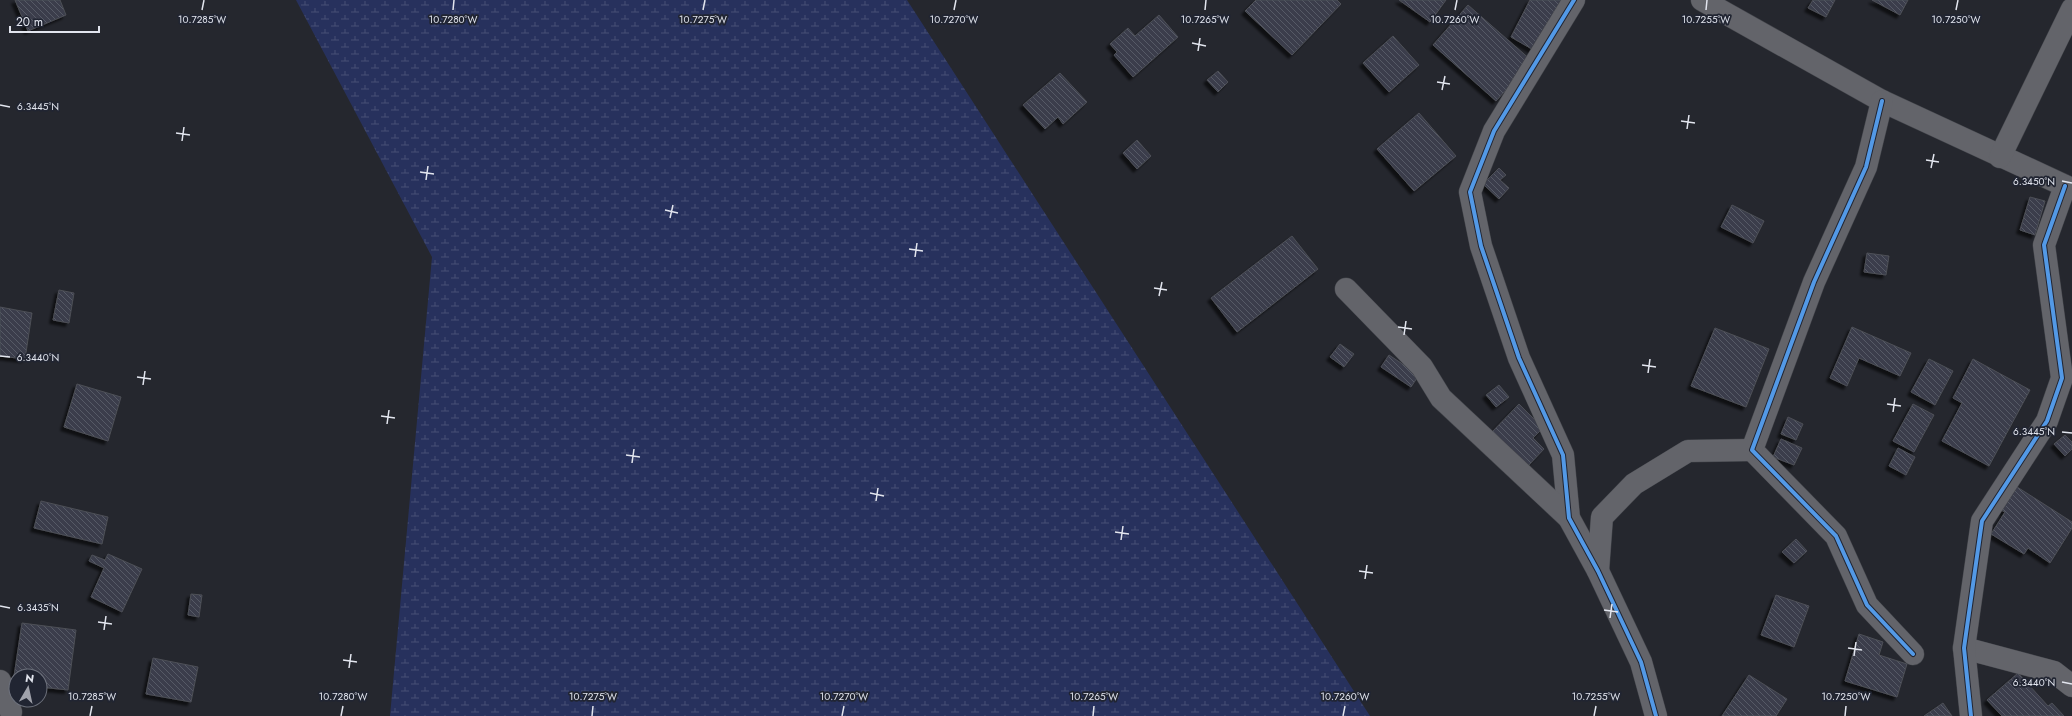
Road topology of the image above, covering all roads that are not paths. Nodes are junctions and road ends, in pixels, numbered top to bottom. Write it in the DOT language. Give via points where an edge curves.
graph roads {
  1 [pos="1574,0"];
  2 [pos="1702,0"];
  3 [pos="2072,9"];
  4 [pos="1882,101"];
  5 [pos="2000,157"];
  6 [pos="2069,187"];
  7 [pos="1346,289"];
  8 [pos="1752,450"];
  9 [pos="1569,518"];
  10 [pos="1598,571"];
  11 [pos="1964,648"];
  12 [pos="1912,654"];
  13 [pos="0,681"];
  14 [pos="2072,686"];
  15 [pos="12,712"];
  16 [pos="1656,716"];
  17 [pos="1971,716"];
  1 -- 9 [label="street" via="1494,131 1470,192 1481,246 1519,358 1563,455"];
  2 -- 4 [label="street"];
  3 -- 5 [label="street"];
  4 -- 5 [label="street"];
  4 -- 8 [label="street" via="1866,167 1814,282"];
  5 -- 6 [label="street"];
  6 -- 11 [label="street" via="2044,246 2062,378 2047,421 1982,521"];
  7 -- 9 [label="street" via="1422,367 1441,398"];
  8 -- 10 [label="street" via="1688,451 1634,484 1602,517"];
  8 -- 12 [label="street" via="1836,536 1867,605"];
  9 -- 10 [label="street"];
  10 -- 16 [label="street" via="1641,662"];
  11 -- 14 [label="street" via="2054,672"];
  11 -- 17 [label="street"];
  13 -- 15 [label="street"];
}
